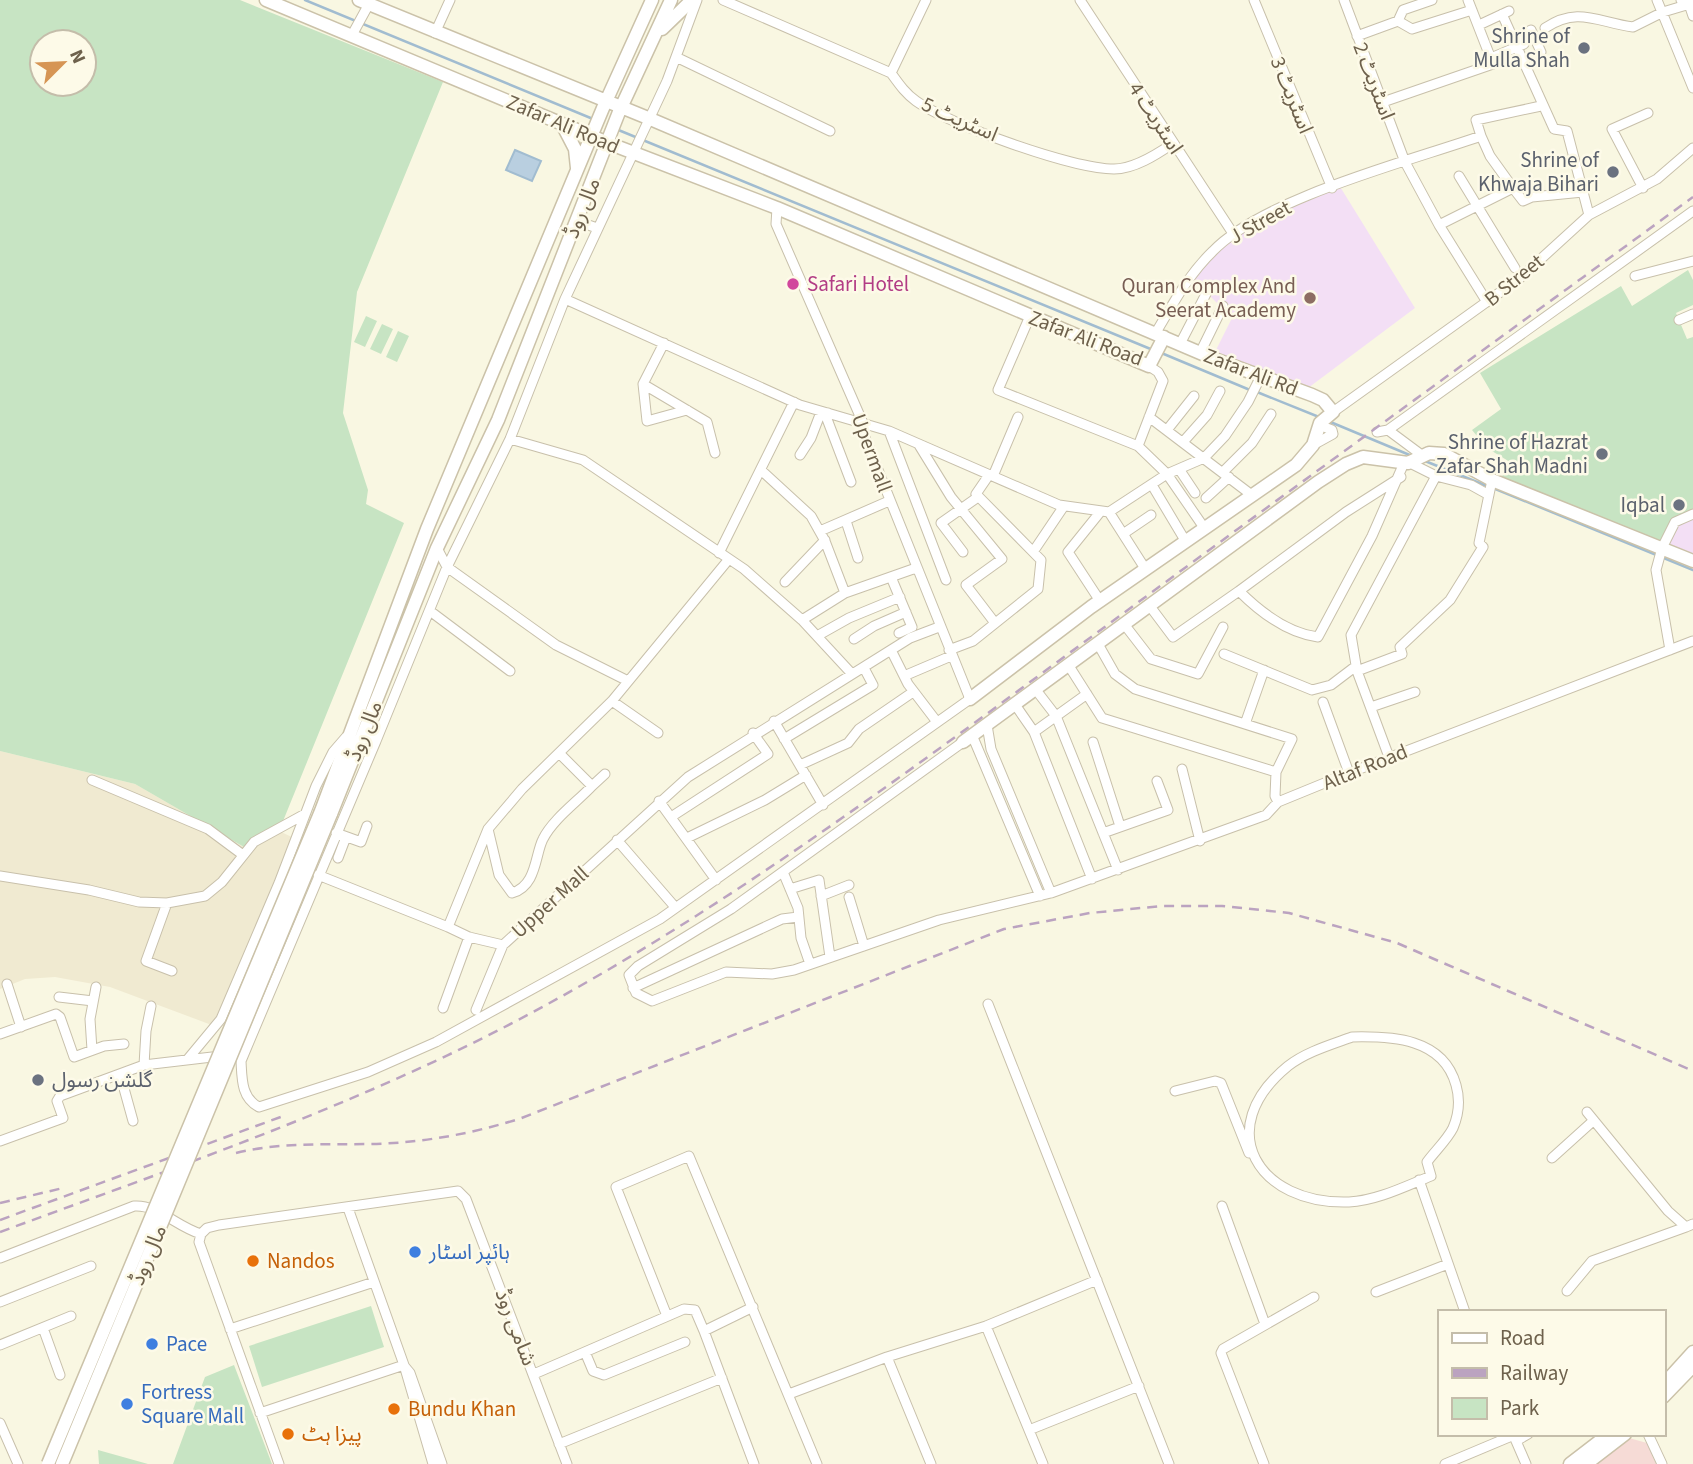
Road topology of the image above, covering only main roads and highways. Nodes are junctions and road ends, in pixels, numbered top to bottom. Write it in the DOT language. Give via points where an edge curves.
graph roads {
  1 [pos="266,0"];
  2 [pos="652,0"];
  3 [pos="671,0"];
  4 [pos="694,0"];
  5 [pos="366,4"];
  6 [pos="656,35"];
  7 [pos="616,81"];
  8 [pos="587,95"];
  9 [pos="605,105"];
  10 [pos="620,110"];
  11 [pos="562,124"];
  12 [pos="594,133"];
  13 [pos="609,138"];
  14 [pos="577,172"];
  15 [pos="1160,339"];
  16 [pos="1693,561"];
  17 [pos="970,699"];
  18 [pos="968,739"];
  19 [pos="326,813"];
  20 [pos="1693,1352"];
  21 [pos="1693,1366"];
  22 [pos="1665,1383"];
  23 [pos="1665,1395"];
  24 [pos="1606,1436"];
  25 [pos="1622,1436"];
  26 [pos="48,1464"];
  27 [pos="62,1464"];
  28 [pos="1570,1464"];
  29 [pos="1586,1464"];
  1 -- 11 [label="main road, Zafar Ali Road" via="354,31"];
  2 -- 7 [label="main road, مال روڈ"];
  3 -- 6 [label="main road, مال روڈ"];
  4 -- 6 [label="main road"];
  5 -- 8 [label="main road, Zafar Ali Road"];
  6 -- 10 [label="main road, مال روڈ"];
  7 -- 8 [label="main road"];
  7 -- 9 [label="main road, مال روڈ"];
  8 -- 9 [label="main road, Zafar Ali Road"];
  9 -- 10 [label="main road, Zafar Ali Road"];
  9 -- 12 [label="main road, مال روڈ"];
  10 -- 13 [label="main road, مال روڈ"];
  10 -- 15 [label="main road, Zafar Ali Road"];
  11 -- 12 [label="main road, Zafar Ali Road"];
  11 -- 14 [label="main road" via="575,149"];
  12 -- 13 [label="main road, Zafar Ali Road"];
  12 -- 14 [label="main road, مال روڈ"];
  13 -- 15 [label="main road, Zafar Ali Road" via="1151,364"];
  13 -- 19 [label="main road, مال روڈ" via="498,420 437,548"];
  14 -- 19 [label="main road, مال روڈ" via="427,529 347,736"];
  15 -- 17 [label="main road, Zafar Ali Rd" via="1258,382 1323,400 1325,419 1314,445 1296,465 1100,601"];
  16 -- 18 [label="main road" via="1490,488 1444,454 1435,452 1414,460 1371,457 1346,464"];
  19 -- 26 [label="main road, مال روڈ, bridge"];
  19 -- 27 [label="main road, مال روڈ, bridge"];
  20 -- 22 [label="main road"];
  21 -- 23 [label="main road"];
  24 -- 28 [label="main road"];
  25 -- 29 [label="main road"];
}
